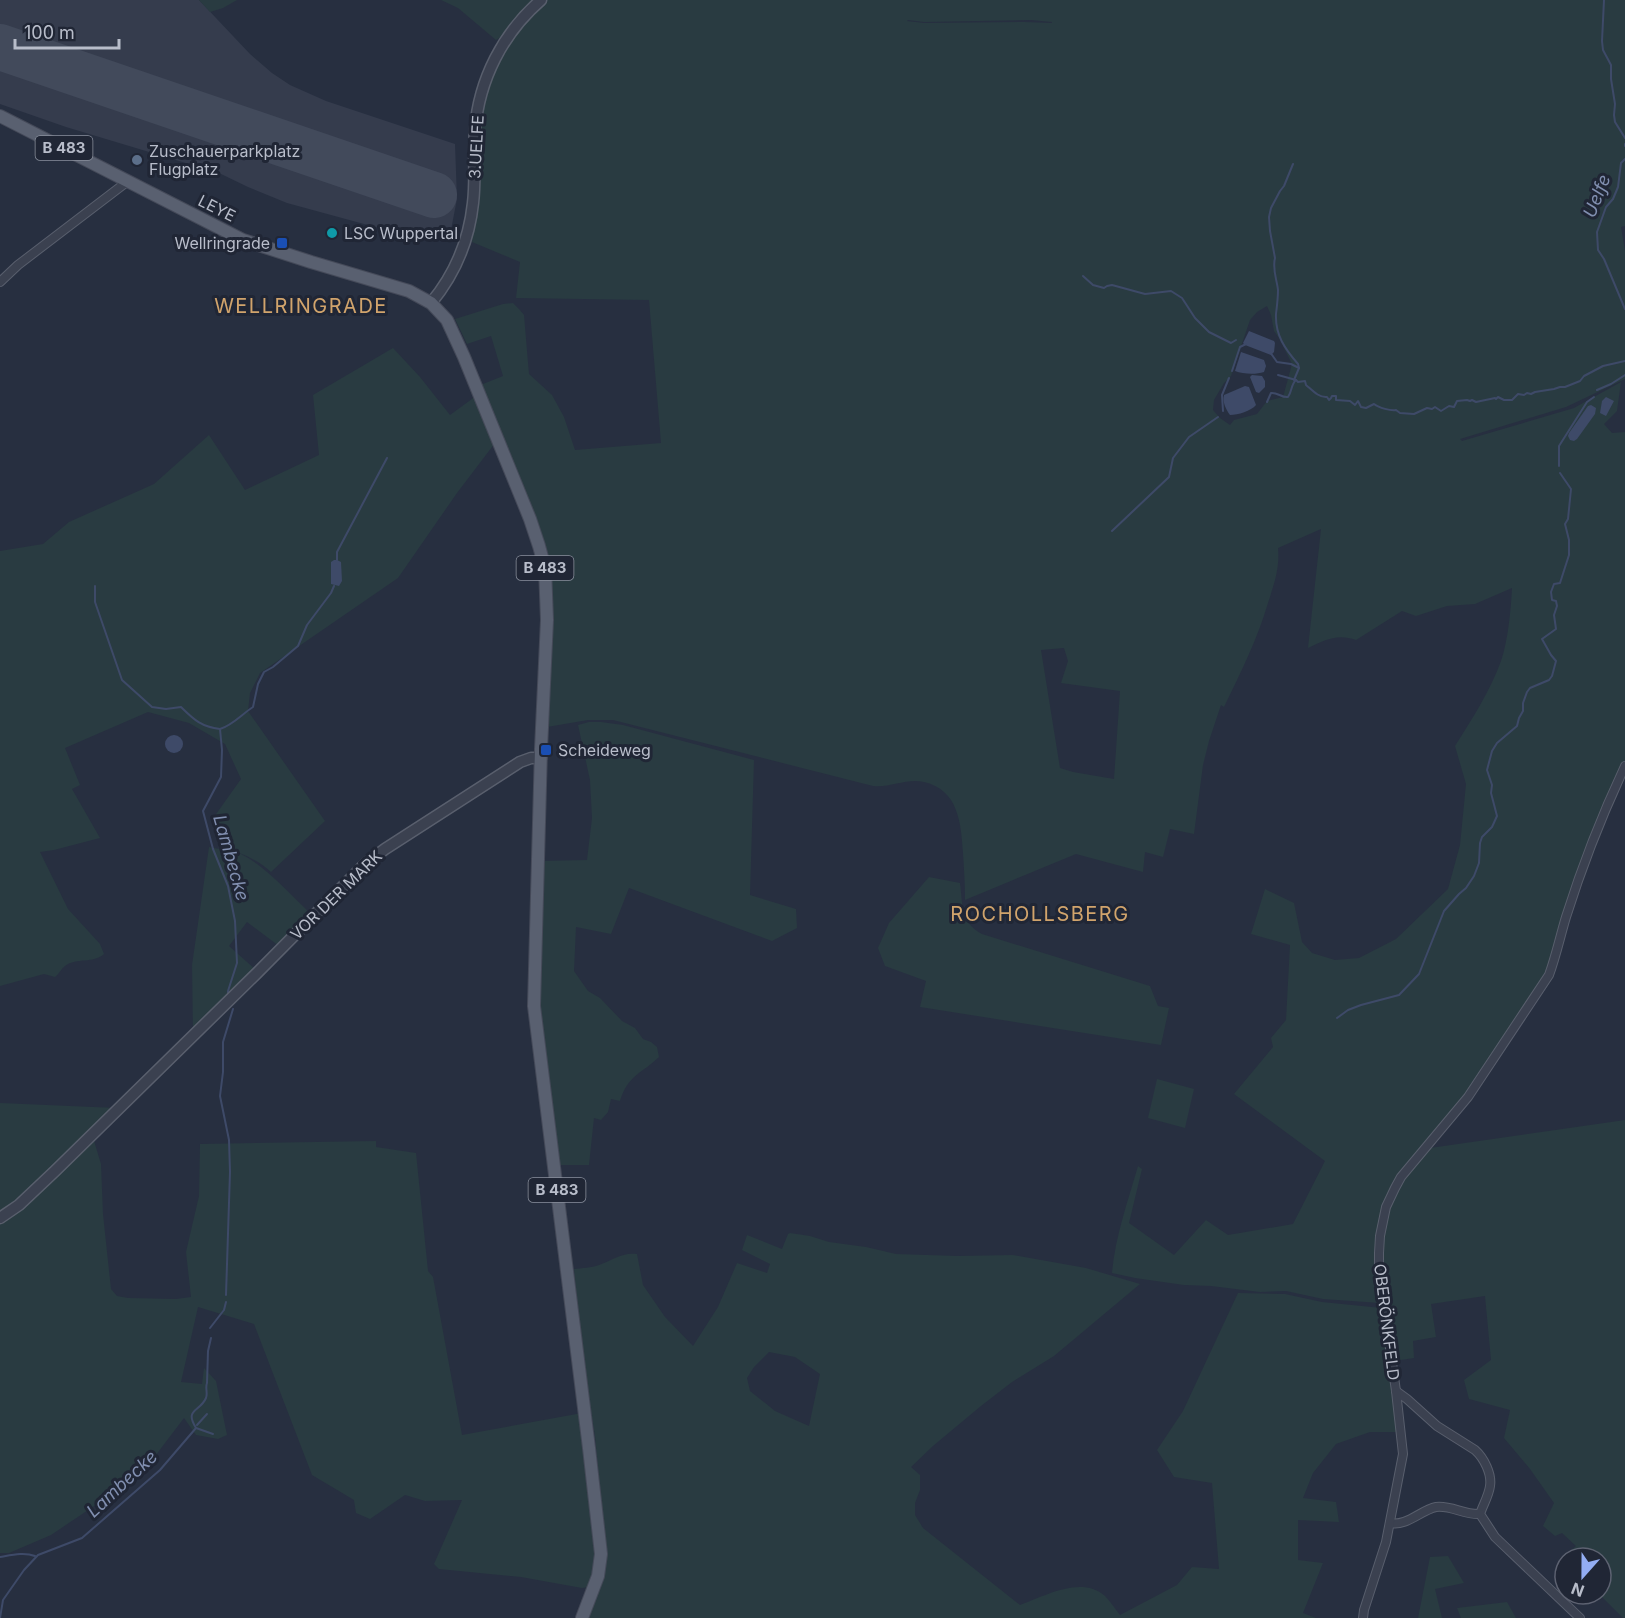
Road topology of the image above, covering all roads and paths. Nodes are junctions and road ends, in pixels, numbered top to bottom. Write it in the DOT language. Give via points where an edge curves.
graph roads {
  1 [pos="541,0"];
  2 [pos="0,116"];
  3 [pos="128,181"];
  4 [pos="0,282"];
  5 [pos="431,303"];
  6 [pos="541,758"];
  7 [pos="1625,766"];
  8 [pos="0,1218"];
  9 [pos="1396,1391"];
  10 [pos="1482,1518"];
  11 [pos="1390,1523"];
  12 [pos="582,1618"];
  13 [pos="1363,1618"];
  14 [pos="1580,1618"];
  1 -- 5 [label="street, 3.UELFE" via="520,20 489,70 475,130 470,228 456,265"];
  2 -- 3 [label="main road, LEYE / B 483"];
  3 -- 4 [label="street"];
  3 -- 5 [label="main road, LEYE / B 483" via="260,245 409,291"];
  5 -- 6 [label="main road, B 483" via="447,320 530,519 545,568 547,620"];
  6 -- 8 [label="street, VOR DER MARK" via="520,762 371,859 55,1171"];
  6 -- 12 [label="main road, B 483" via="534,1006 601,1554 598,1576"];
  7 -- 9 [label="street, OBERÖNKFELD" via="1605,807 1549,975 1468,1097 1401,1177 1386,1207 1379,1270"];
  9 -- 10 [label="street, OBERÖNKFELD" via="1481,1456 1490,1482"];
  9 -- 11 [label="street, OBERÖNKFELD" via="1403,1454"];
  10 -- 11 [label="street" via="1438,1507 1401,1523"];
  10 -- 14 [label="street" via="1496,1537"];
  11 -- 13 [label="street, OBERÖNKFELD"];
}
